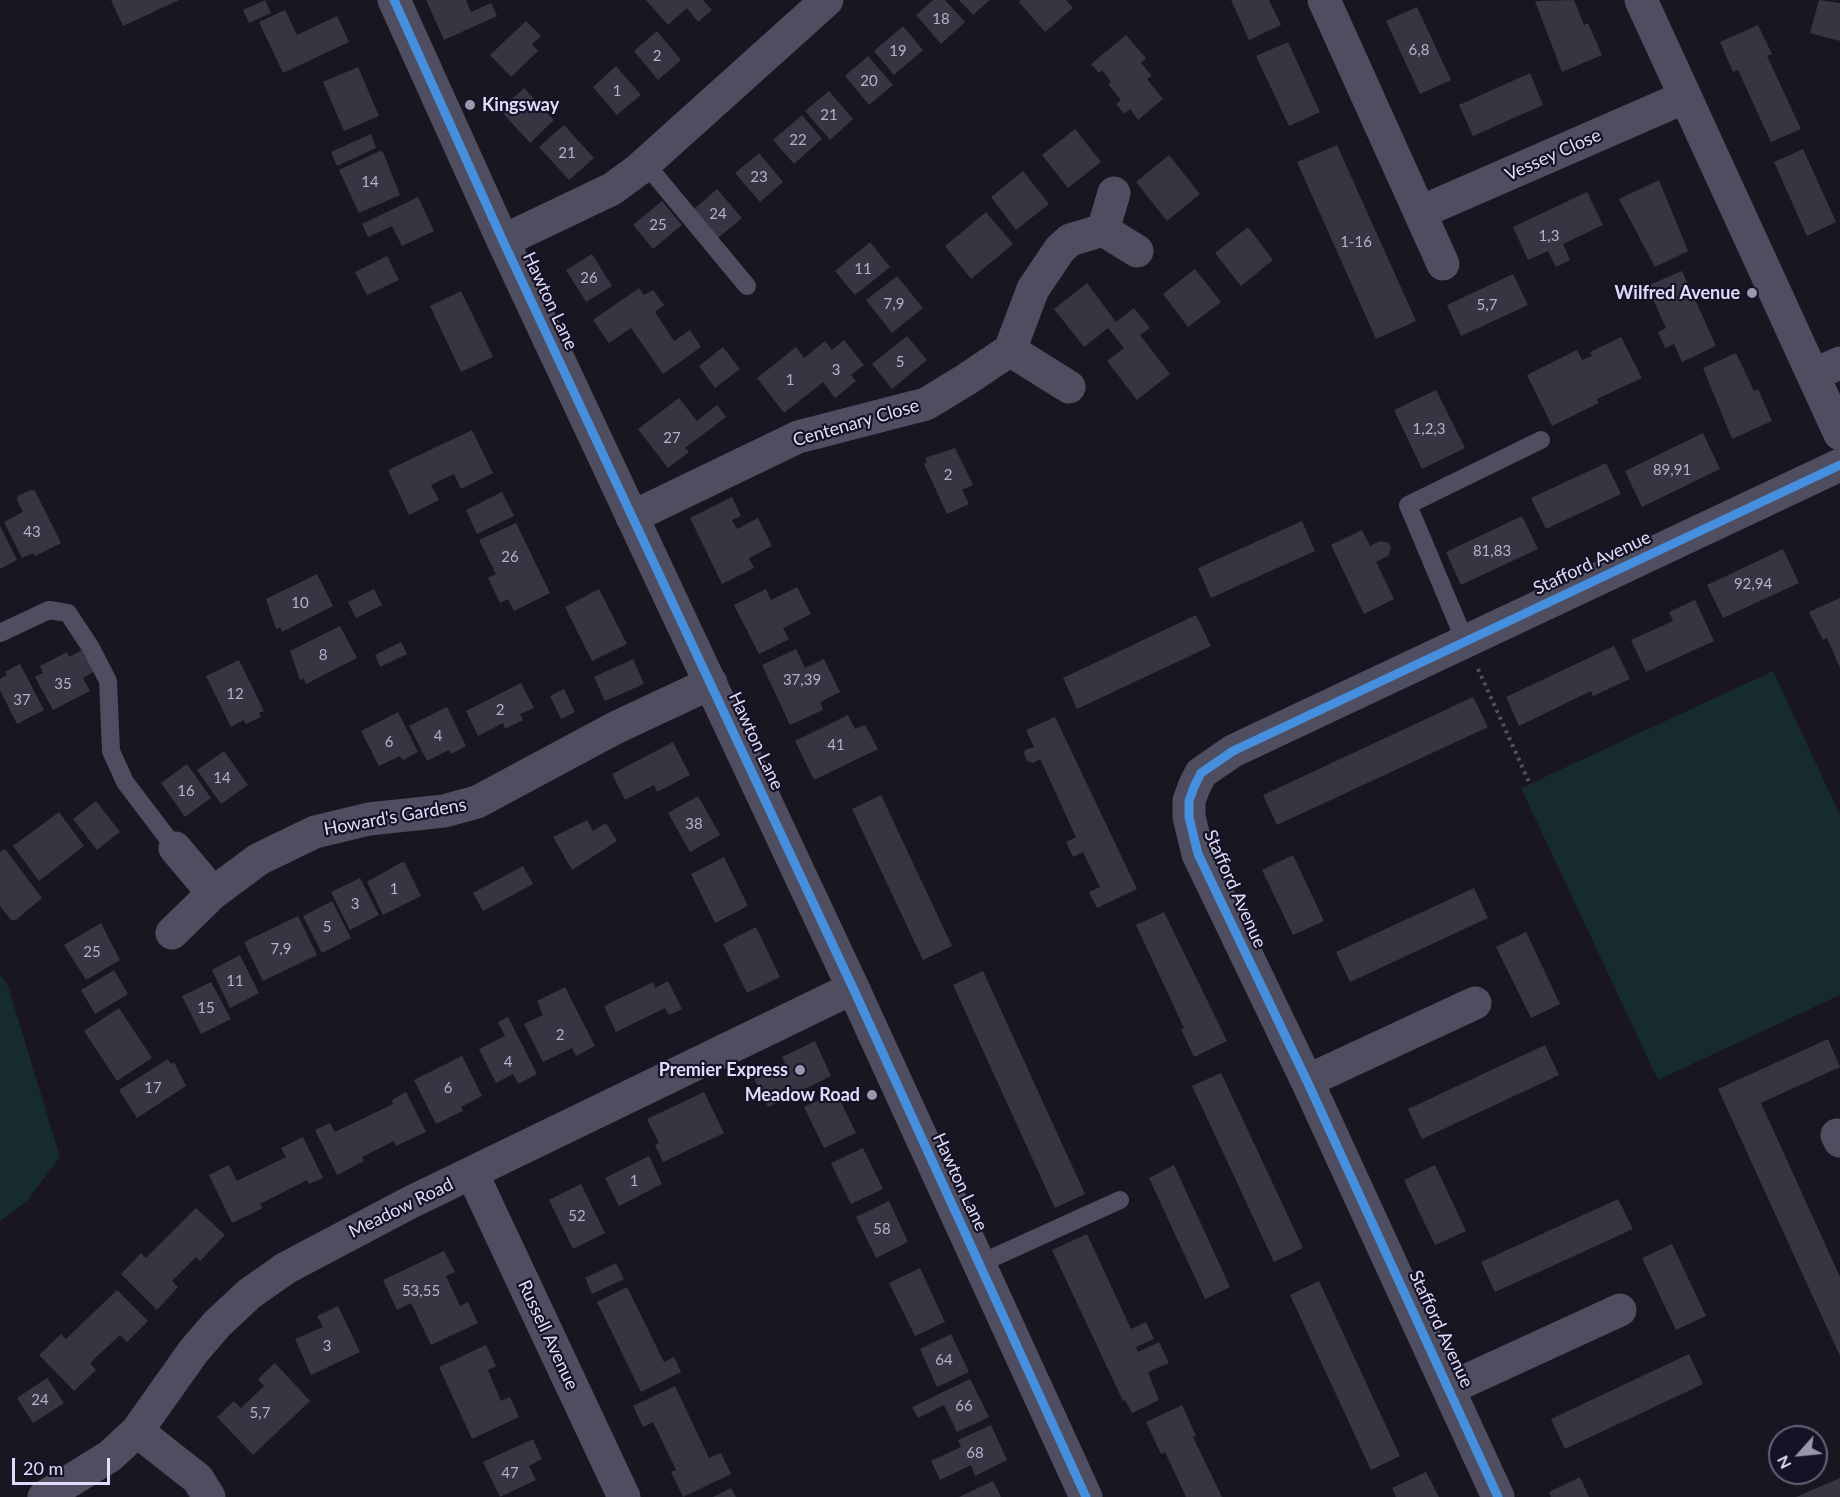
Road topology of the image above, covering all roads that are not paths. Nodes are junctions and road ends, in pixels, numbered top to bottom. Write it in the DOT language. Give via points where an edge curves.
graph roads {
  1 [pos="394,0"];
  2 [pos="827,0"];
  3 [pos="1324,0"];
  4 [pos="1641,0"];
  5 [pos="1685,97"];
  6 [pos="645,163"];
  7 [pos="1114,193"];
  8 [pos="1421,212"];
  9 [pos="1103,230"];
  10 [pos="503,241"];
  11 [pos="1137,251"];
  12 [pos="1443,264"];
  13 [pos="747,286"];
  14 [pos="1010,350"];
  15 [pos="1826,369"];
  16 [pos="1069,387"];
  17 [pos="1840,434"];
  18 [pos="1541,440"];
  19 [pos="1840,465"];
  20 [pos="633,517"];
  21 [pos="0,633"];
  22 [pos="1465,641"];
  23 [pos="711,683"];
  24 [pos="176,848"];
  25 [pos="213,893"];
  26 [pos="172,933"];
  27 [pos="853,988"];
  28 [pos="1475,1003"];
  29 [pos="1307,1081"];
  30 [pos="472,1173"];
  31 [pos="1120,1200"];
  32 [pos="979,1264"];
  33 [pos="1620,1310"];
  34 [pos="1450,1388"];
  35 [pos="138,1431"];
  36 [pos="44,1497"];
  37 [pos="209,1497"];
  38 [pos="624,1497"];
  39 [pos="1086,1497"];
  40 [pos="1498,1497"];
  1 -- 10 [label="street, Hawton Lane"];
  2 -- 6 [label="street"];
  3 -- 8 [label="street"];
  4 -- 5 [label="street"];
  5 -- 8 [label="street, Vessey Close"];
  5 -- 15 [label="street"];
  6 -- 10 [label="street" via="612,189"];
  6 -- 13 [label="lane"];
  7 -- 9 [label="street"];
  8 -- 12 [label="street"];
  9 -- 11 [label="street"];
  9 -- 14 [label="street" via="1083,234 1060,249 1033,289"];
  10 -- 20 [label="street, Hawton Lane"];
  14 -- 16 [label="street"];
  14 -- 20 [label="street, Centenary Close" via="926,404 798,437"];
  15 -- 17 [label="street"];
  18 -- 22 [label="lane" via="1408,505"];
  19 -- 22 [label="street, Stafford Avenue"];
  20 -- 23 [label="street, Hawton Lane"];
  21 -- 24 [label="lane" via="49,610 68,613 108,681 111,751 125,782"];
  22 -- 29 [label="street, Stafford Avenue" via="1233,751 1201,773 1194,787 1189,817 1198,854"];
  23 -- 25 [label="street, Howard's Gardens" via="615,728 477,802 315,832 259,859"];
  23 -- 27 [label="street, Hawton Lane"];
  24 -- 25 [label="street"];
  25 -- 26 [label="street, Howard's Gardens"];
  27 -- 30 [label="street, Meadow Road"];
  27 -- 32 [label="street, Hawton Lane"];
  28 -- 29 [label="street"];
  29 -- 34 [label="street, Stafford Avenue"];
  30 -- 35 [label="street, Meadow Road" via="333,1241 249,1294 193,1352"];
  30 -- 38 [label="street, Russell Avenue"];
  31 -- 32 [label="lane"];
  32 -- 39 [label="street, Hawton Lane"];
  33 -- 34 [label="street, Stafford Avenue"];
  34 -- 40 [label="street, Stafford Avenue"];
  35 -- 36 [label="street, Meadow Road" via="110,1456"];
  35 -- 37 [label="street" via="198,1479"];
}
